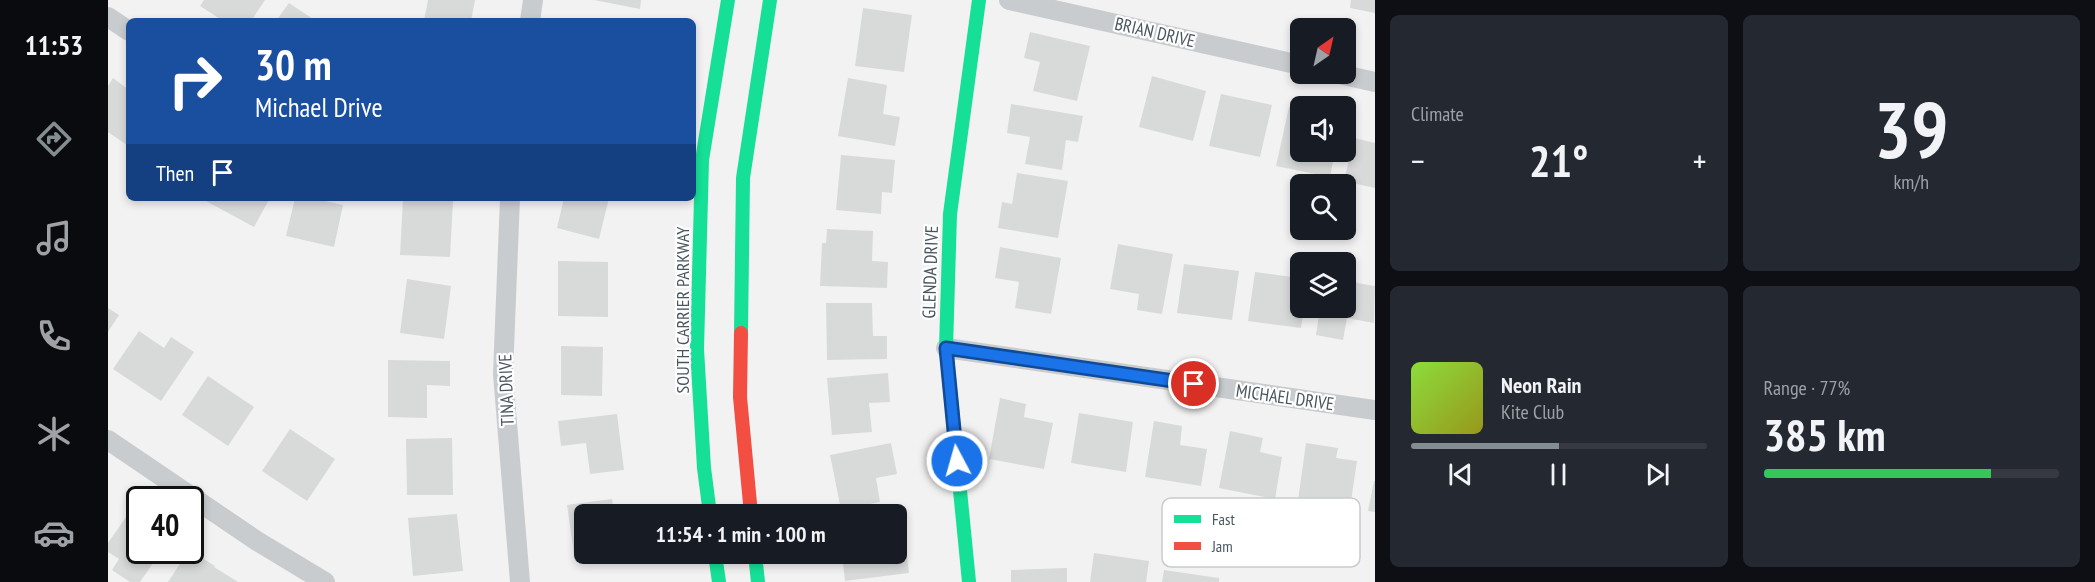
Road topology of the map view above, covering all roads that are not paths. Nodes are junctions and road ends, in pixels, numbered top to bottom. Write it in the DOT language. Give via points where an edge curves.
graph roads {
  1 [pos="533,0"];
  2 [pos="728,0"];
  3 [pos="770,0"];
  4 [pos="979,0"];
  5 [pos="1009,0"];
  6 [pos="108,17"];
  7 [pos="530,18"];
  8 [pos="126,29"];
  9 [pos="1290,63"];
  10 [pos="1356,78"];
  11 [pos="1375,82"];
  12 [pos="510,201"];
  13 [pos="946,348"];
  14 [pos="1375,410"];
  15 [pos="108,440"];
  16 [pos="709,504"];
  17 [pos="750,504"];
  18 [pos="716,564"];
  19 [pos="756,564"];
  20 [pos="325,582"];
  21 [pos="520,582"];
  22 [pos="719,582"];
  23 [pos="758,582"];
  24 [pos="969,582"];
  1 -- 7 [label="street"];
  2 -- 16 [label="main road, SOUTH CARRIER PARKWAY" via="702,160 697,349"];
  3 -- 17 [label="main road" via="743,178 740,397"];
  4 -- 13 [label="main road, GLENDA DRIVE" via="950,214"];
  5 -- 9 [label="street, BRIAN DRIVE"];
  6 -- 8 [label="street"];
  10 -- 11 [label="street"];
  12 -- 21 [label="street, TINA DRIVE" via="503,374"];
  13 -- 14 [label="street, MICHAEL DRIVE"];
  13 -- 24 [label="main road, GLENDA DRIVE"];
  15 -- 20 [label="street"];
  18 -- 22 [label="main road"];
  19 -- 23 [label="main road"];
}
